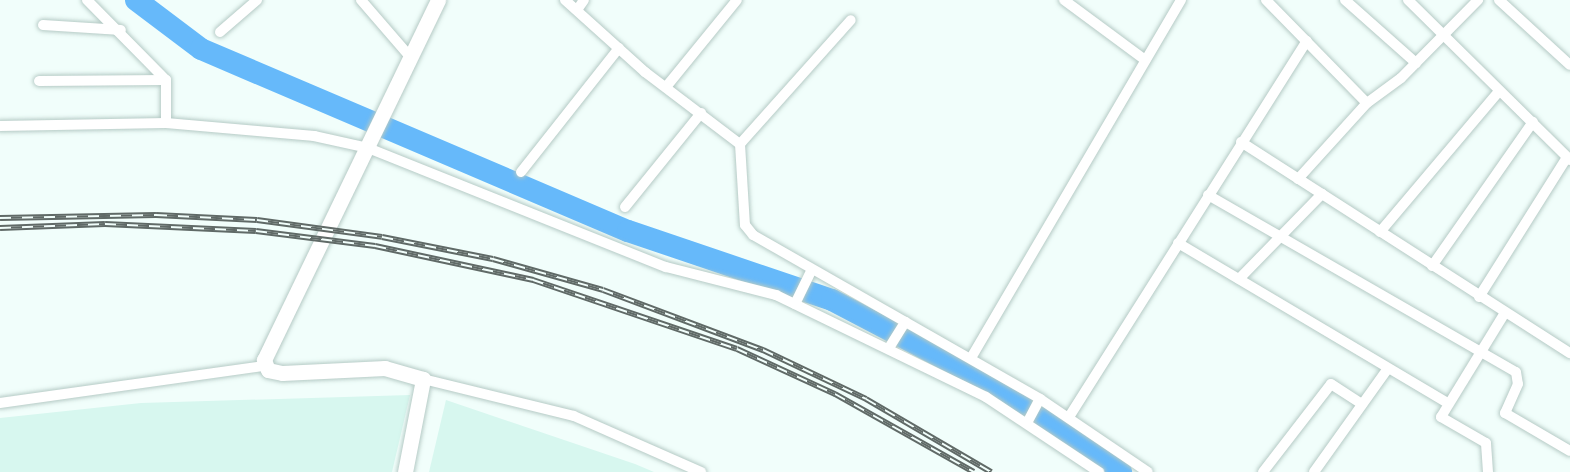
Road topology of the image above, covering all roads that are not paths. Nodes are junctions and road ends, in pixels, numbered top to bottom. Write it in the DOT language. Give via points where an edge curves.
graph roads {
  1 [pos="87,0"];
  2 [pos="256,0"];
  3 [pos="361,0"];
  4 [pos="438,0"];
  5 [pos="565,0"];
  6 [pos="585,0"];
  7 [pos="737,0"];
  8 [pos="1064,0"];
  9 [pos="1181,0"];
  10 [pos="1266,0"];
  11 [pos="1345,0"];
  12 [pos="1408,0"];
  13 [pos="1478,0"];
  14 [pos="1499,0"];
  15 [pos="577,10"];
  16 [pos="851,20"];
  17 [pos="43,25"];
  18 [pos="121,30"];
  19 [pos="220,32"];
  20 [pos="1443,35"];
  21 [pos="1306,41"];
  22 [pos="619,48"];
  23 [pos="411,58"];
  24 [pos="1145,60"];
  25 [pos="1416,63"];
  26 [pos="1570,64"];
  27 [pos="166,80"];
  28 [pos="39,81"];
  29 [pos="666,87"];
  30 [pos="1499,91"];
  31 [pos="1367,104"];
  32 [pos="701,113"];
  33 [pos="1533,122"];
  34 [pos="166,123"];
  35 [pos="0,126"];
  36 [pos="1241,142"];
  37 [pos="370,143"];
  38 [pos="740,144"];
  39 [pos="1569,159"];
  40 [pos="521,172"];
  41 [pos="1299,179"];
  42 [pos="1322,194"];
  43 [pos="1208,195"];
  44 [pos="625,207"];
  45 [pos="1380,232"];
  46 [pos="1282,236"];
  47 [pos="1178,243"];
  48 [pos="1432,266"];
  49 [pos="811,271"];
  50 [pos="1239,279"];
  51 [pos="1479,297"];
  52 [pos="795,304"];
  53 [pos="1504,314"];
  54 [pos="904,322"];
  55 [pos="889,348"];
  56 [pos="1483,352"];
  57 [pos="1570,353"];
  58 [pos="971,358"];
  59 [pos="264,366"];
  60 [pos="1386,371"];
  61 [pos="423,379"];
  62 [pos="1040,399"];
  63 [pos="1448,403"];
  64 [pos="0,404"];
  65 [pos="1362,404"];
  66 [pos="1069,417"];
  67 [pos="1027,423"];
  68 [pos="1570,451"];
  69 [pos="405,472"];
  70 [pos="701,472"];
  71 [pos="1099,472"];
  72 [pos="1148,472"];
  73 [pos="1263,472"];
  74 [pos="1314,472"];
  75 [pos="1488,472"];
  1 -- 18 [label="street"];
  2 -- 19 [label="street"];
  3 -- 23 [label="street"];
  4 -- 23 [label="street"];
  5 -- 15 [label="street"];
  6 -- 15 [label="street"];
  7 -- 29 [label="street"];
  8 -- 24 [label="street"];
  9 -- 24 [label="street"];
  10 -- 21 [label="street"];
  11 -- 25 [label="street"];
  12 -- 20 [label="street"];
  13 -- 20 [label="street"];
  14 -- 26 [label="street"];
  15 -- 22 [label="street"];
  16 -- 38 [label="street"];
  17 -- 18 [label="street"];
  18 -- 27 [label="street"];
  20 -- 25 [label="street"];
  20 -- 30 [label="street"];
  21 -- 31 [label="street"];
  21 -- 36 [label="street"];
  22 -- 29 [label="street"];
  22 -- 40 [label="street"];
  23 -- 37 [label="street"];
  24 -- 58 [label="street"];
  25 -- 31 [label="street"];
  27 -- 28 [label="street"];
  27 -- 34 [label="street"];
  29 -- 32 [label="street"];
  30 -- 33 [label="street"];
  30 -- 45 [label="street"];
  31 -- 41 [label="street"];
  32 -- 38 [label="street"];
  32 -- 44 [label="street"];
  33 -- 39 [label="street"];
  33 -- 48 [label="street"];
  34 -- 35 [label="street"];
  34 -- 37 [label="street"];
  36 -- 41 [label="street"];
  36 -- 43 [label="street"];
  37 -- 52 [label="street" via="666,267"];
  37 -- 59 [label="street" via="266,347"];
  38 -- 49 [label="street" via="748,230"];
  39 -- 51 [label="street"];
  41 -- 42 [label="street"];
  42 -- 45 [label="street"];
  42 -- 46 [label="street"];
  43 -- 46 [label="street"];
  43 -- 47 [label="street"];
  45 -- 48 [label="street"];
  46 -- 50 [label="street"];
  46 -- 56 [label="street"];
  47 -- 50 [label="street"];
  47 -- 66 [label="street"];
  48 -- 51 [label="street"];
  49 -- 52 [label="street"];
  49 -- 54 [label="street"];
  50 -- 60 [label="street"];
  51 -- 53 [label="street"];
  52 -- 55 [label="street"];
  53 -- 56 [label="street"];
  53 -- 57 [label="street"];
  54 -- 55 [label="street"];
  54 -- 58 [label="street"];
  55 -- 67 [label="street"];
  56 -- 63 [label="street"];
  56 -- 68 [label="street" via="1519,375 1505,413"];
  58 -- 62 [label="street"];
  59 -- 61 [label="street" via="282,373 385,368"];
  59 -- 64 [label="street"];
  60 -- 63 [label="street"];
  60 -- 65 [label="street"];
  61 -- 69 [label="street"];
  61 -- 70 [label="street" via="574,416"];
  62 -- 66 [label="street"];
  62 -- 67 [label="street"];
  63 -- 75 [label="street" via="1443,421 1488,446"];
  65 -- 73 [label="street" via="1333,383"];
  65 -- 74 [label="street"];
  66 -- 72 [label="street"];
  67 -- 71 [label="street"];
}
